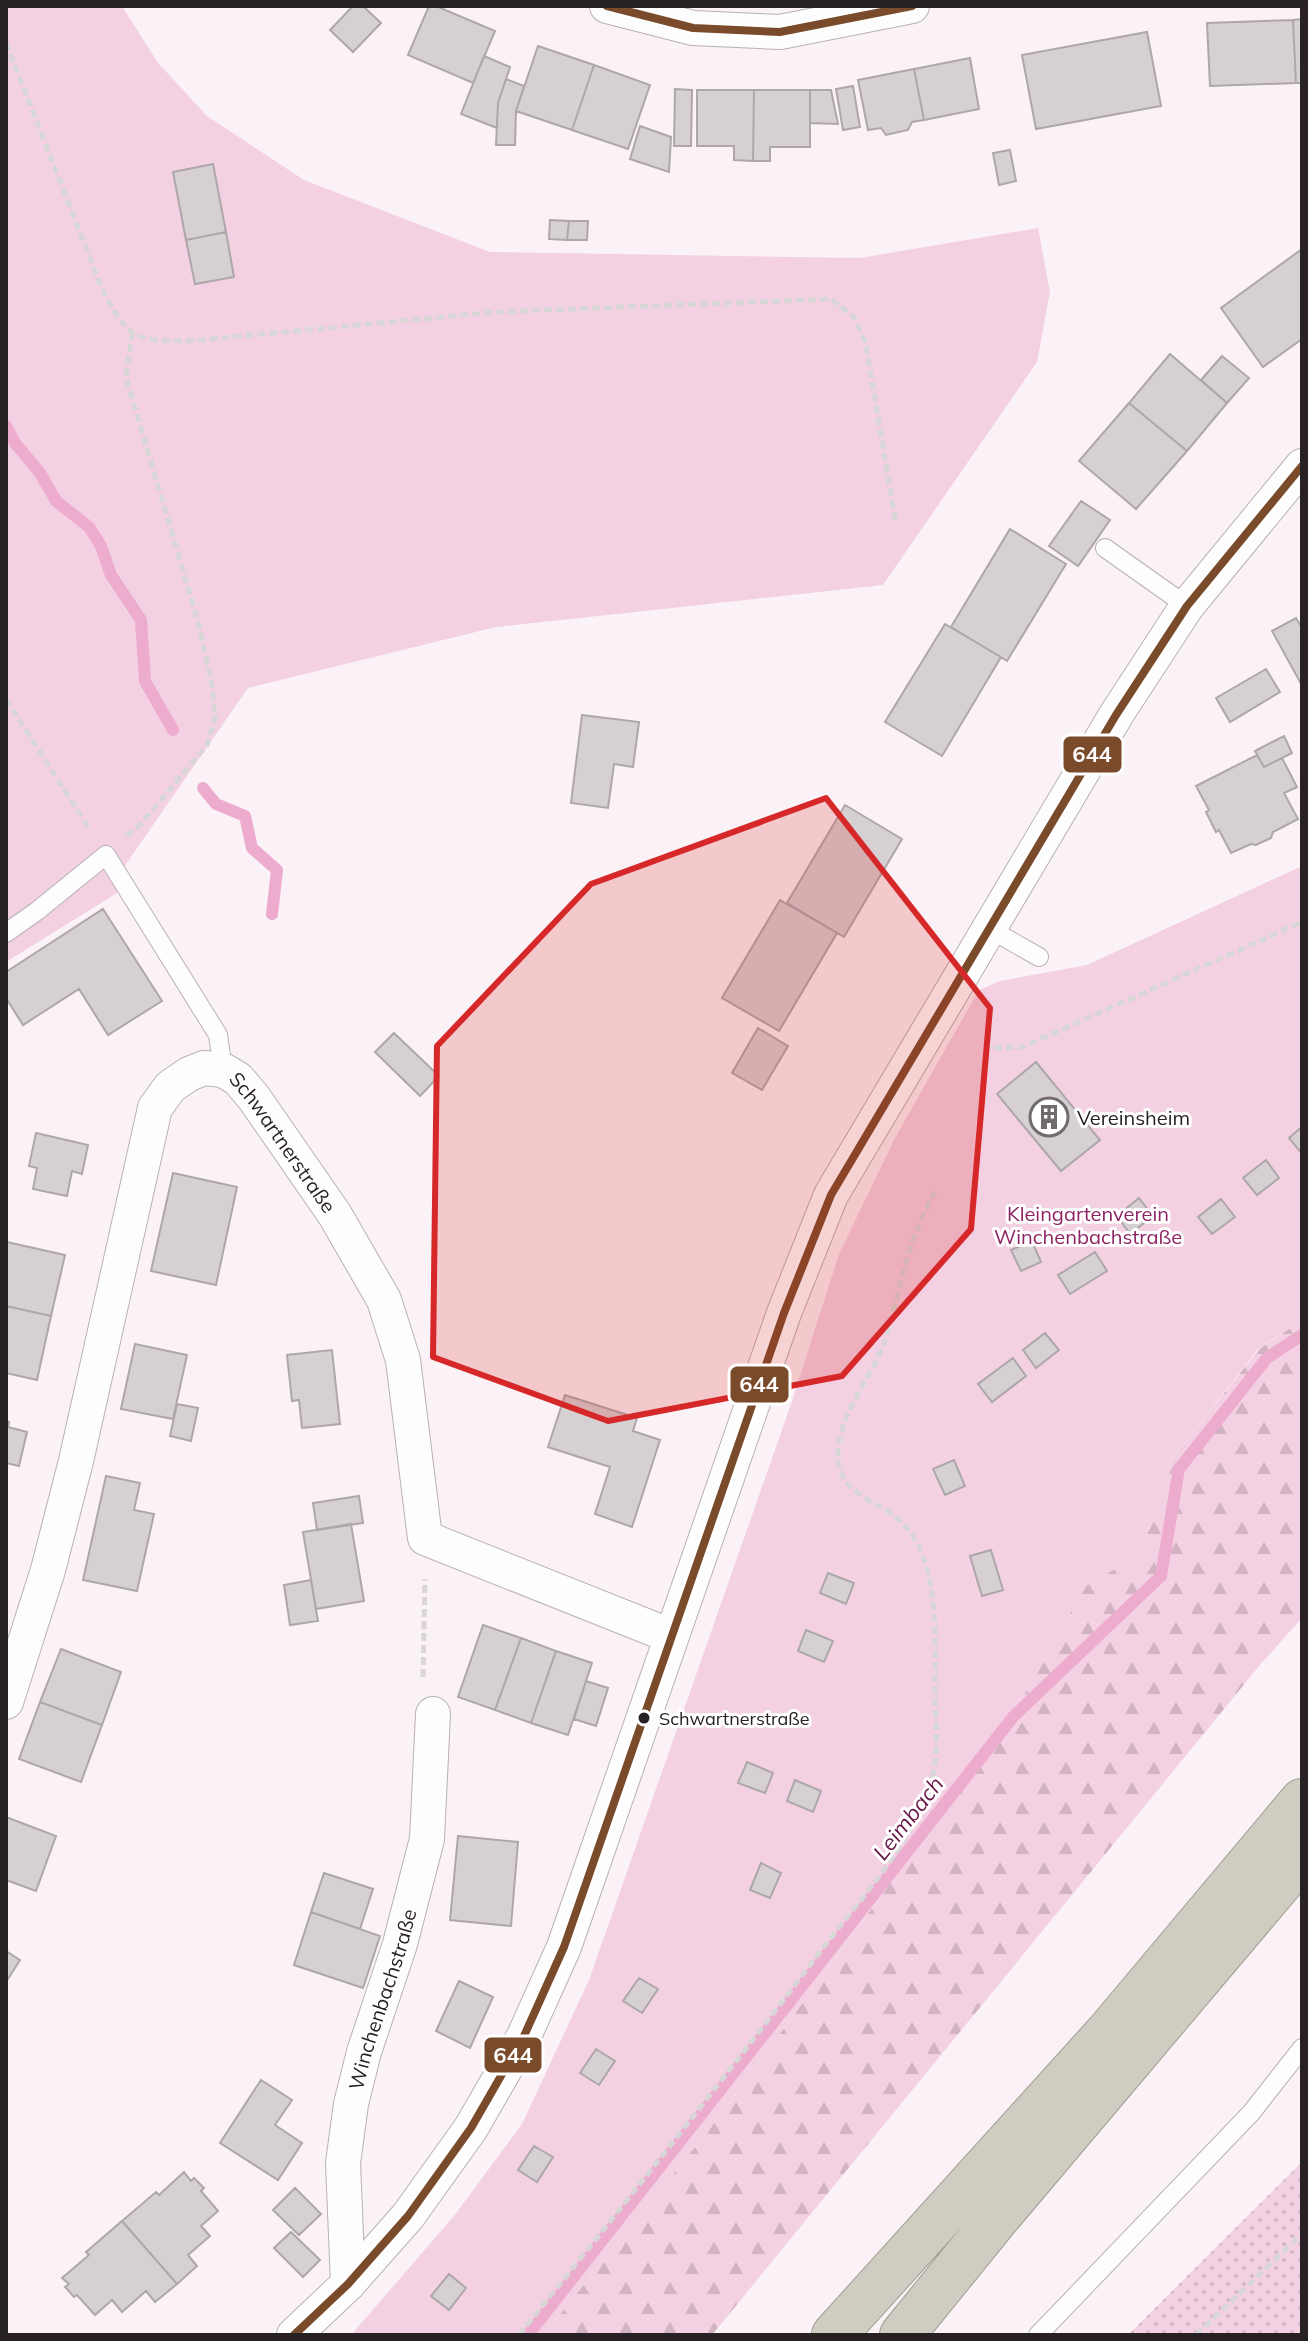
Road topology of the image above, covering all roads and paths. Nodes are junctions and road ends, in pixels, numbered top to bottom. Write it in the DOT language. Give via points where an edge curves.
graph roads {
  1 [pos="607,6"];
  2 [pos="912,6"];
  3 [pos="6,43"];
  4 [pos="132,334"];
  5 [pos="1302,466"];
  6 [pos="896,524"];
  7 [pos="1105,548"];
  8 [pos="1187,606"];
  9 [pos="6,699"];
  10 [pos="139,826"];
  11 [pos="106,855"];
  12 [pos="1302,922"];
  13 [pos="988,928"];
  14 [pos="6,933"];
  15 [pos="1039,957"];
  16 [pos="994,1048"];
  17 [pos="223,1070"];
  18 [pos="937,1189"];
  19 [pos="425,1538"];
  20 [pos="671,1636"];
  21 [pos="6,1702"];
  22 [pos="433,1714"];
  23 [pos="1302,1801"];
  24 [pos="1302,1857"];
  25 [pos="1302,2048"];
  26 [pos="1302,2234"];
  27 [pos="348,2284"];
  28 [pos="294,2335"];
  29 [pos="519,2335"];
  30 [pos="834,2335"];
  31 [pos="902,2335"];
  32 [pos="1038,2335"];
  33 [pos="1196,2335"];
  1 -- 2 [label="street" via="693,28 780,32"];
  3 -- 4 [label="path" via="102,289"];
  4 -- 6 [label="path" via="190,341 495,312 831,299 854,317 865,341"];
  4 -- 10 [label="path" via="126,377 199,625 215,718 207,745"];
  5 -- 8 [label="street"];
  7 -- 8 [label="lane"];
  8 -- 13 [label="street"];
  9 -- 11 [label="path"];
  11 -- 14 [label="lane"];
  11 -- 17 [label="lane" via="218,1035"];
  12 -- 16 [label="path" via="1023,1047"];
  13 -- 15 [label="lane"];
  13 -- 20 [label="street" via="831,1195"];
  17 -- 19 [label="street, Schwartnerstraße" via="238,1079 302,1166 384,1300 403,1360"];
  17 -- 21 [label="street, Schwartnerstraße" via="204,1068 189,1074 170,1087 155,1108 76,1461"];
  18 -- 29 [label="path" via="914,1236 885,1342 845,1420 839,1446 846,1484 905,1524 918,1542 928,1576 937,1742 922,1810 790,1992"];
  19 -- 20 [label="street"];
  19 -- 22 [label="path" via="423,1688"];
  20 -- 27 [label="street" via="564,1947 524,2036 471,2128 417,2204"];
  22 -- 27 [label="street, Winchenbachstraße" via="427,1839 351,2104 343,2163"];
  23 -- 30 [label="highway" via="1109,2031"];
  24 -- 31 [label="highway"];
  25 -- 32 [label="lane" via="1251,2113"];
  26 -- 33 [label="path"];
  27 -- 28 [label="street"];
}
